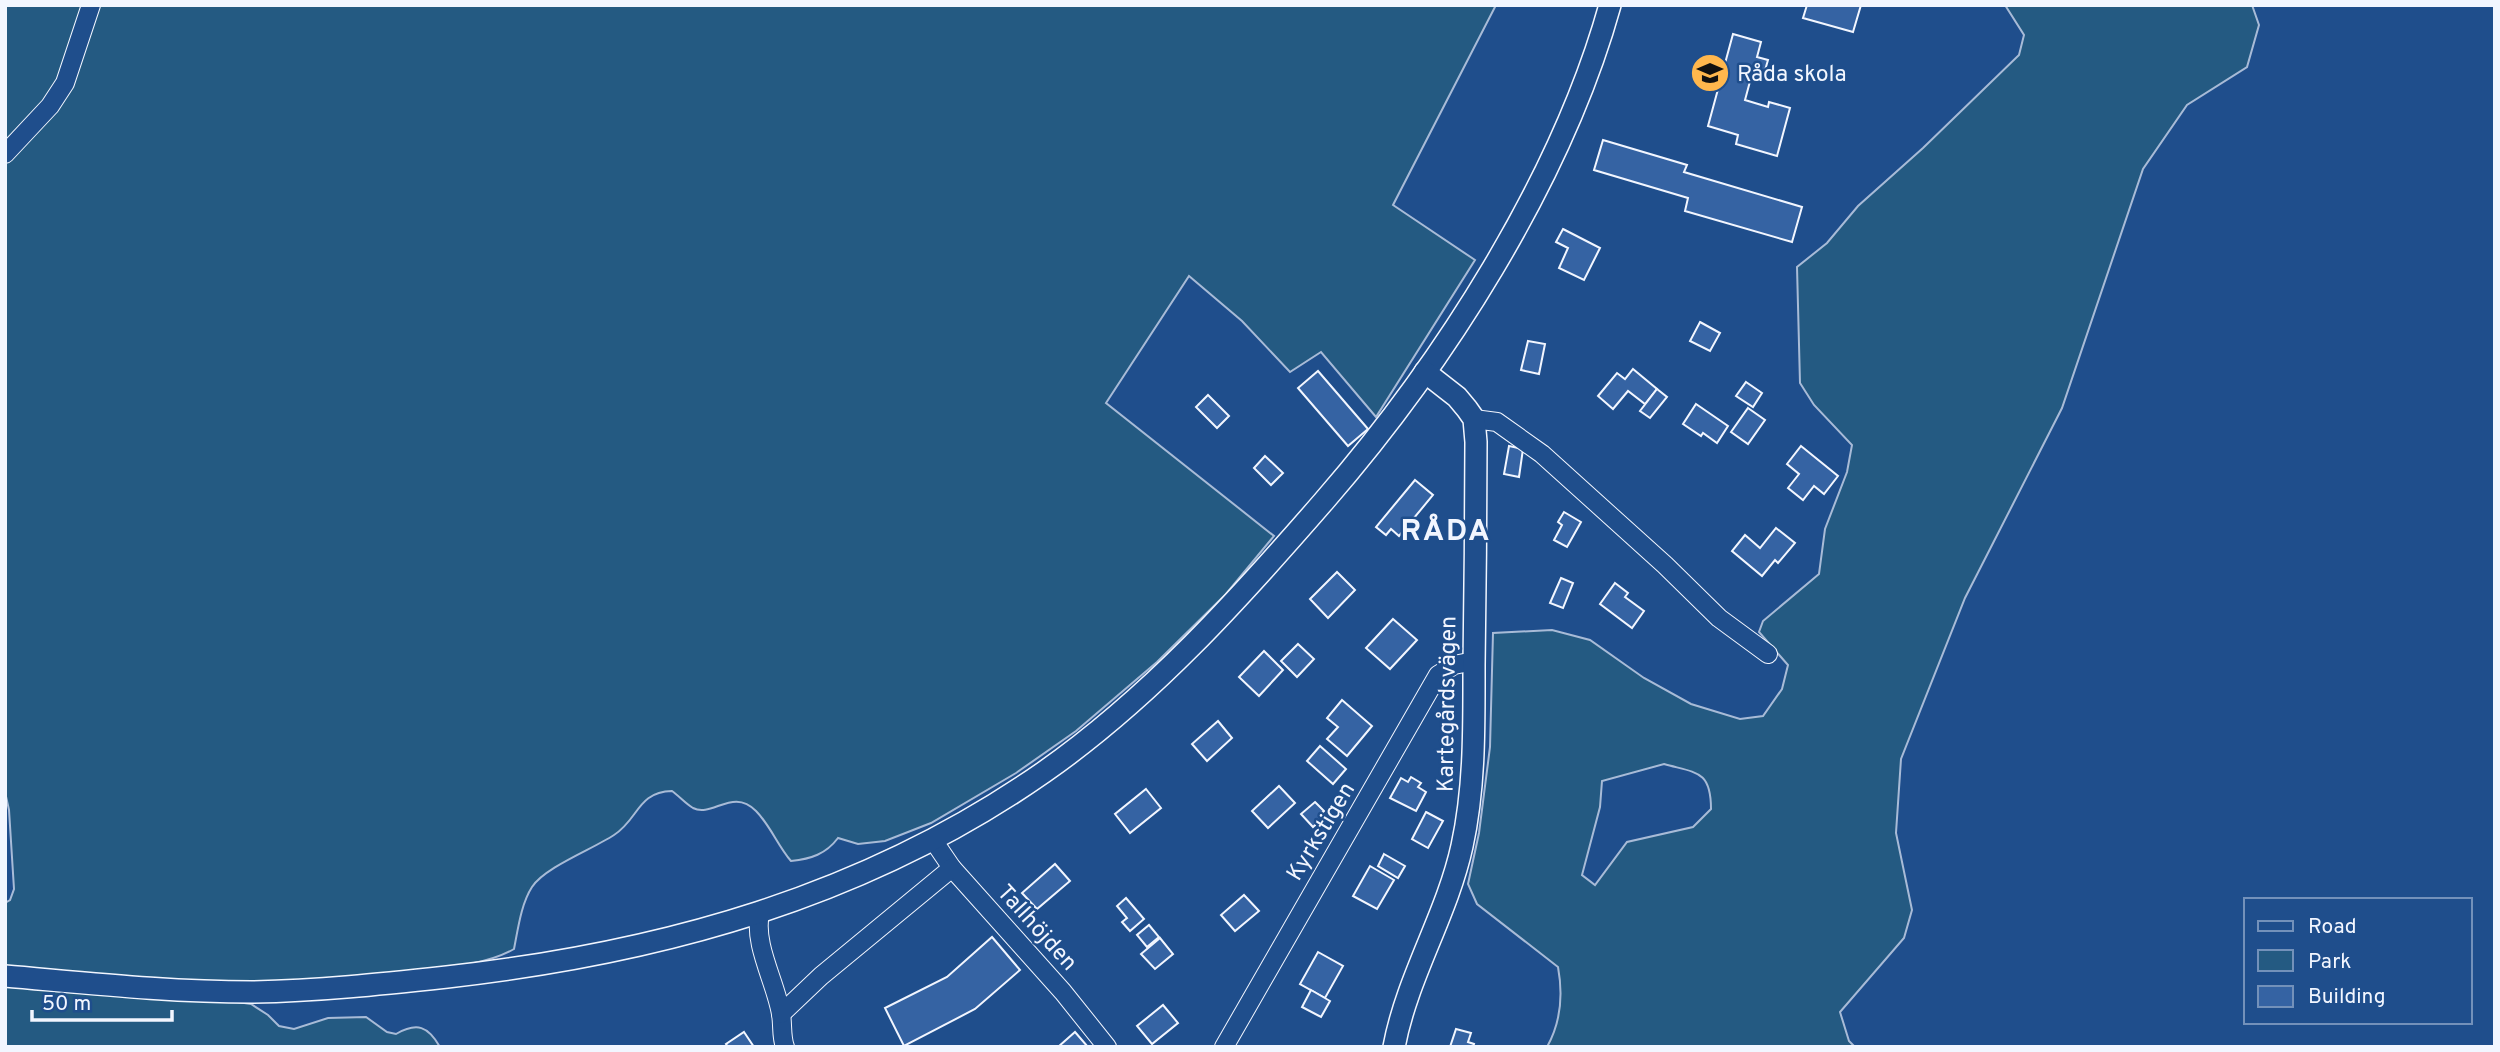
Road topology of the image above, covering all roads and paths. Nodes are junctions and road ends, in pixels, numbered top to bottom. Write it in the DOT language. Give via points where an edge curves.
graph roads {
  1 [pos="91,5"];
  2 [pos="1610,5"];
  3 [pos="5,154"];
  4 [pos="1425,372"];
  5 [pos="1474,419"];
  6 [pos="1768,654"];
  7 [pos="1474,661"];
  8 [pos="933,841"];
  9 [pos="952,868"];
  10 [pos="760,914"];
  11 [pos="5,976"];
  12 [pos="781,1014"];
  13 [pos="785,1047"];
  14 [pos="1107,1047"];
  15 [pos="1224,1047"];
  16 [pos="1394,1047"];
  1 -- 3 [label="street" via="65,83"];
  2 -- 4 [label="street" via="1596,56 1560,141 1483,283"];
  4 -- 5 [label="street" via="1457,397"];
  4 -- 8 [label="street" via="1290,541 1162,675 1044,773"];
  5 -- 6 [label="street" via="1497,422 1542,454 1719,618"];
  5 -- 7 [label="street, Kartegårdsvägen"];
  7 -- 15 [label="street, Kyrkstigen" via="1454,665 1438,675"];
  7 -- 16 [label="street, Kartegårdsvägen" via="1471,797 1462,845 1453,881 1404,1005"];
  8 -- 9 [label="street, Tallhöjden"];
  8 -- 10 [label="street"];
  9 -- 12 [label="street"];
  9 -- 14 [label="street, Tallhöjden"];
  10 -- 11 [label="street" via="581,958 376,985 207,991"];
  10 -- 12 [label="street" via="759,934"];
  12 -- 13 [label="street"];
}
